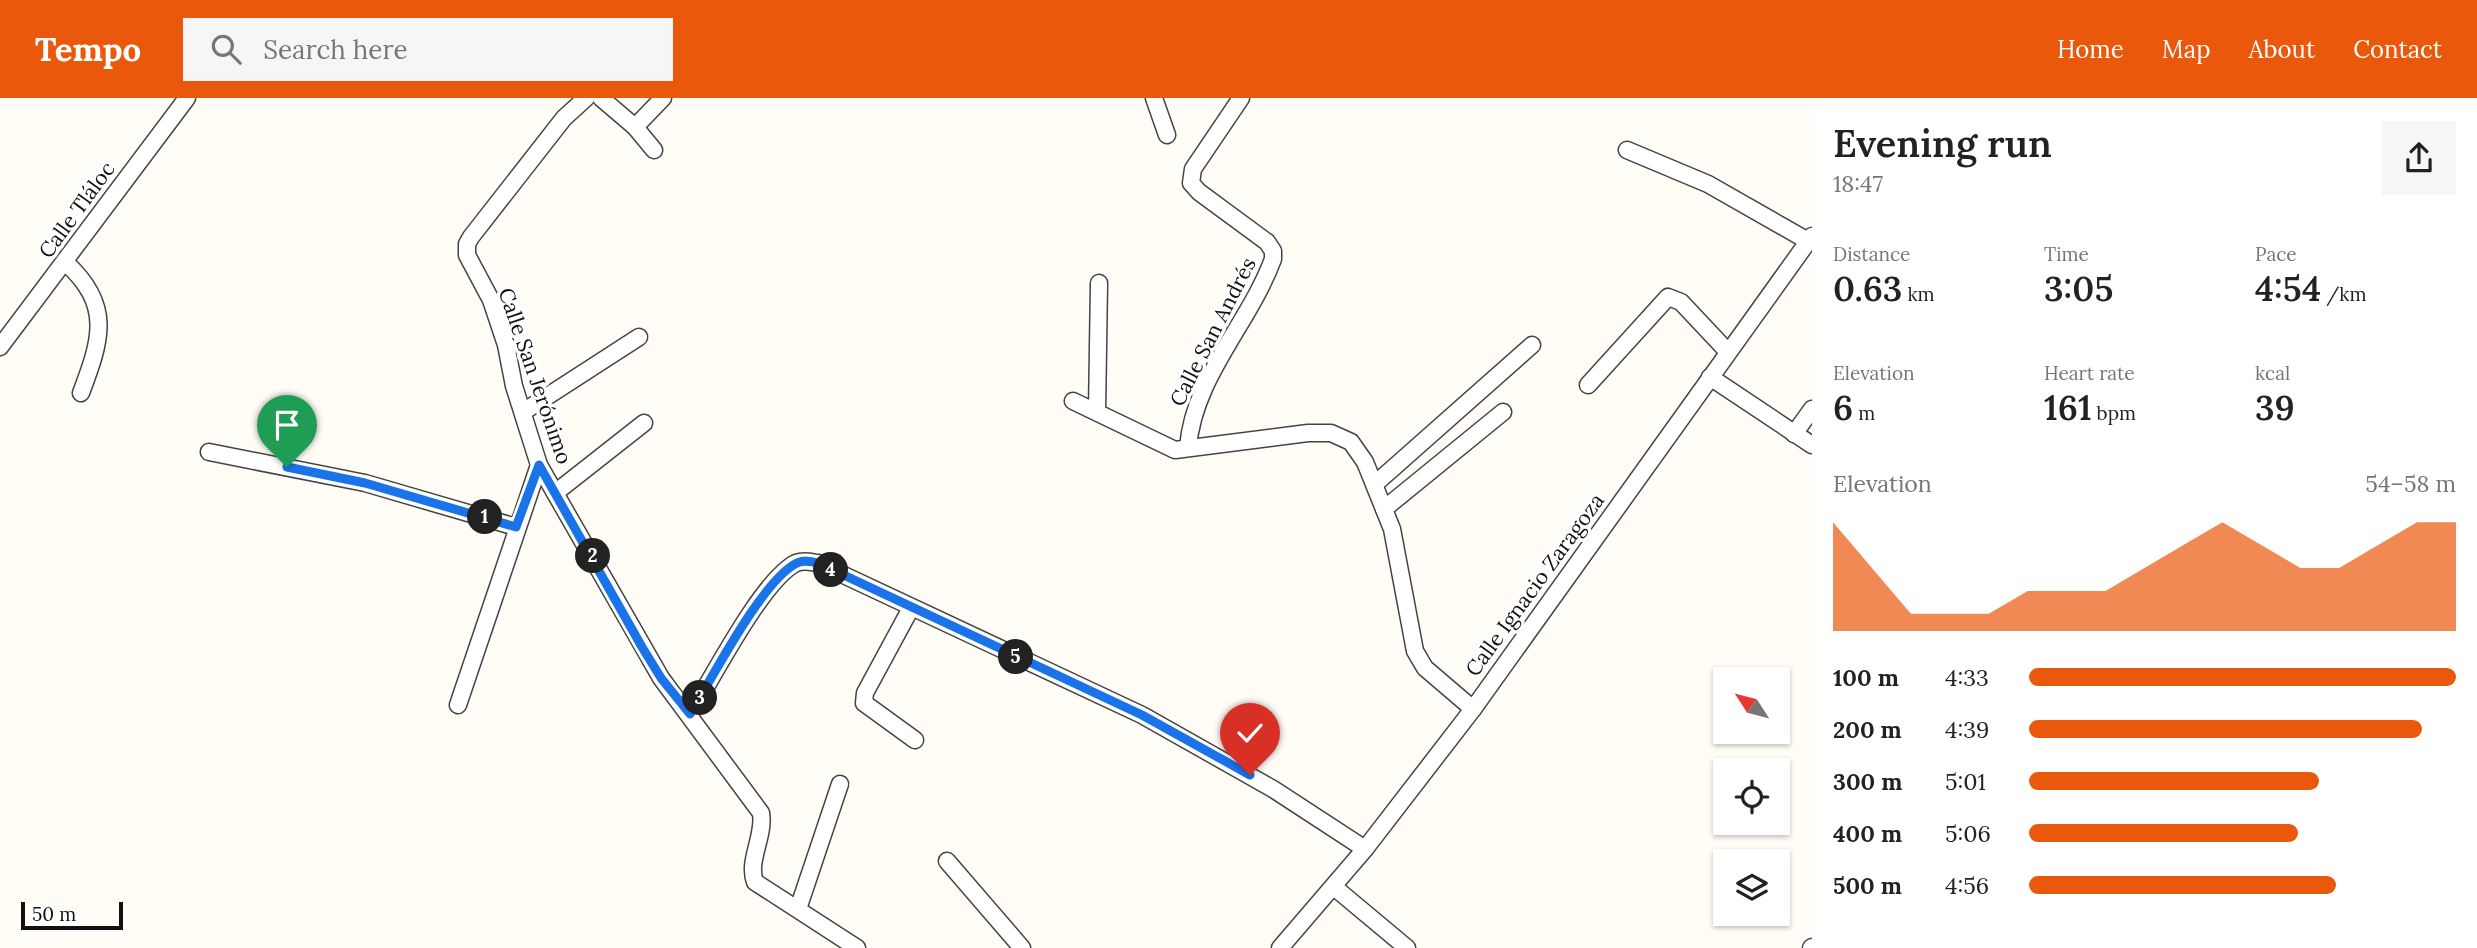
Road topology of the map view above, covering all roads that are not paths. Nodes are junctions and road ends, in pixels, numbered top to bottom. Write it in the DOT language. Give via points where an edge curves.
graph roads {
  1 [pos="187,98"];
  2 [pos="586,98"];
  3 [pos="601,98"];
  4 [pos="663,98"];
  5 [pos="1154,98"];
  6 [pos="1241,98"];
  7 [pos="635,127"];
  8 [pos="1167,135"];
  9 [pos="654,150"];
  10 [pos="1627,150"];
  11 [pos="1810,238"];
  12 [pos="65,262"];
  13 [pos="1099,283"];
  14 [pos="639,337"];
  15 [pos="1532,345"];
  16 [pos="0,347"];
  17 [pos="1728,352"];
  18 [pos="1710,377"];
  19 [pos="1588,385"];
  20 [pos="81,393"];
  21 [pos="1073,401"];
  22 [pos="1812,409"];
  23 [pos="523,412"];
  24 [pos="1097,412"];
  25 [pos="1503,412"];
  26 [pos="643,423"];
  27 [pos="1794,434"];
  28 [pos="1812,445"];
  29 [pos="1188,449"];
  30 [pos="209,452"];
  31 [pos="539,465"];
  32 [pos="1375,484"];
  33 [pos="555,493"];
  34 [pos="1384,509"];
  35 [pos="516,527"];
  36 [pos="911,608"];
  37 [pos="458,705"];
  38 [pos="1473,709"];
  39 [pos="690,714"];
  40 [pos="915,740"];
  41 [pos="840,784"];
  42 [pos="1365,849"];
  43 [pos="947,861"];
  44 [pos="1334,887"];
  45 [pos="797,909"];
  46 [pos="857,948"];
  47 [pos="1022,948"];
  48 [pos="1280,948"];
  49 [pos="1407,948"];
  1 -- 12 [label="street, Calle Tláloc"];
  2 -- 23 [label="street, Calle San Jerónimo" via="548,137 467,244 467,255 491,300 506,345"];
  3 -- 7 [label="street"];
  4 -- 7 [label="street"];
  5 -- 8 [label="street"];
  6 -- 29 [label="street, Calle San Andrés" via="1193,169 1191,183 1267,242 1274,255 1252,305 1199,396 1190,421"];
  7 -- 9 [label="street"];
  10 -- 11 [label="street" via="1708,184"];
  11 -- 17 [label="street, Calle Ignacio Zaragoza"];
  12 -- 16 [label="street, Calle Tláloc"];
  12 -- 20 [label="street" via="87,286 101,327"];
  13 -- 24 [label="street"];
  14 -- 23 [label="street"];
  15 -- 32 [label="street"];
  17 -- 18 [label="street, Calle Ignacio Zaragoza"];
  17 -- 19 [label="street" via="1681,302 1668,297"];
  18 -- 27 [label="street"];
  18 -- 38 [label="street, Calle Ignacio Zaragoza"];
  21 -- 24 [label="street"];
  22 -- 27 [label="street"];
  23 -- 31 [label="street, Calle San Jerónimo"];
  24 -- 29 [label="street" via="1165,447"];
  25 -- 34 [label="street"];
  26 -- 33 [label="street"];
  27 -- 28 [label="street"];
  29 -- 32 [label="street" via="1331,433 1351,442"];
  30 -- 35 [label="street" via="365,483"];
  31 -- 33 [label="street, Calle San Jerónimo"];
  31 -- 35 [label="street"];
  32 -- 34 [label="street"];
  33 -- 39 [label="street, Calle San Jerónimo" via="642,647"];
  34 -- 38 [label="street" via="1403,578 1415,651 1425,668"];
  35 -- 37 [label="street"];
  36 -- 39 [label="street" via="818,563 797,563 776,580 760,602"];
  36 -- 40 [label="street" via="865,693 864,703"];
  36 -- 42 [label="street" via="1153,721 1273,789"];
  38 -- 42 [label="street, Calle Ignacio Zaragoza"];
  39 -- 45 [label="street, Calle San Jerónimo" via="761,813 755,882"];
  41 -- 45 [label="street"];
  42 -- 44 [label="street, Calle Ignacio Zaragoza"];
  43 -- 47 [label="street"];
  44 -- 48 [label="street, Calle Ignacio Zaragoza"];
  44 -- 49 [label="street"];
  45 -- 46 [label="street"];
}
